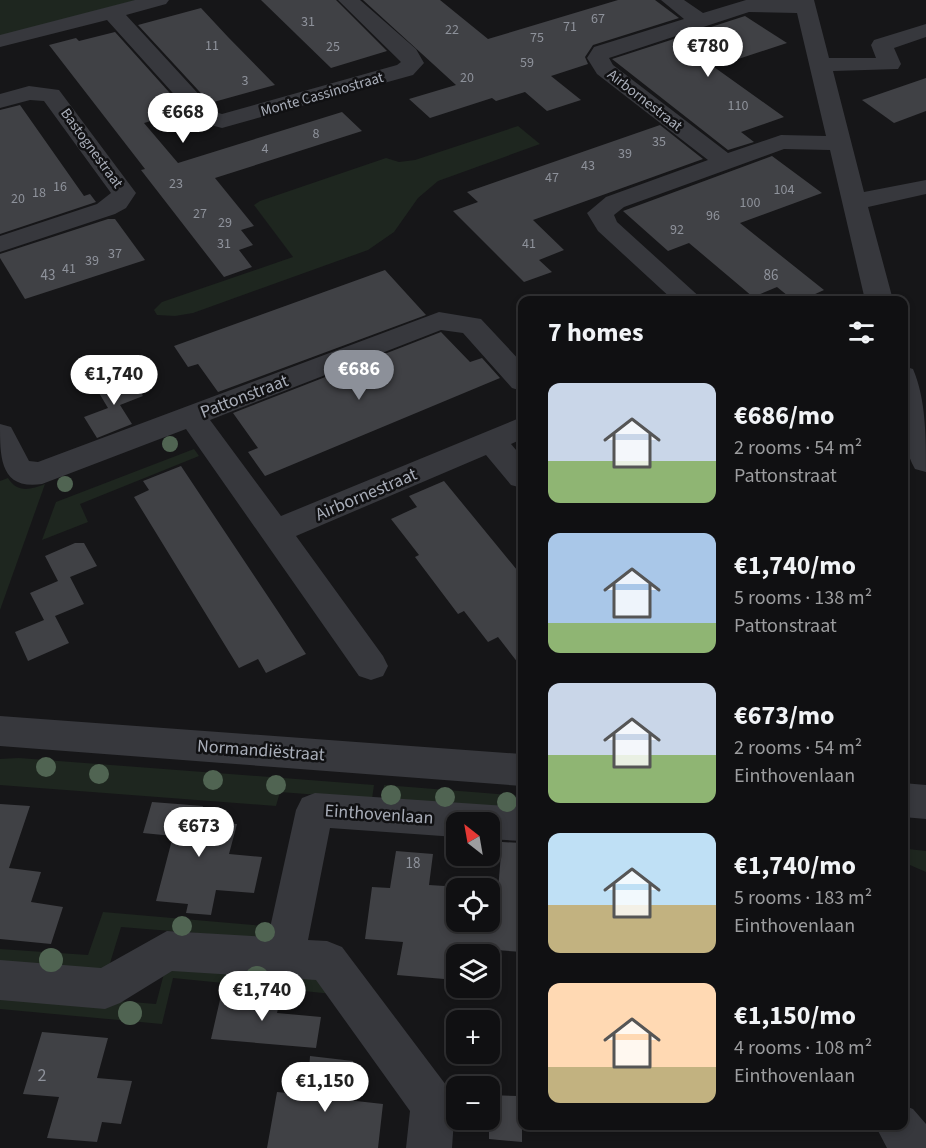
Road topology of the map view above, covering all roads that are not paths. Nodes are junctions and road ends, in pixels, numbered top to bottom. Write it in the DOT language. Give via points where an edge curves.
graph roads {
  1 [pos="159,0"];
  2 [pos="348,0"];
  3 [pos="671,0"];
  4 [pos="804,3"];
  5 [pos="112,12"];
  6 [pos="699,20"];
  7 [pos="926,30"];
  8 [pos="0,41"];
  9 [pos="820,65"];
  10 [pos="0,101"];
  11 [pos="841,143"];
  12 [pos="725,162"];
  13 [pos="926,187"];
  14 [pos="854,202"];
  15 [pos="0,244"];
  16 [pos="684,296"];
  17 [pos="878,296"];
  18 [pos="908,367"];
  19 [pos="926,367"];
  20 [pos="518,377"];
  21 [pos="908,394"];
  22 [pos="192,416"];
  23 [pos="518,429"];
  24 [pos="0,434"];
  25 [pos="491,441"];
  26 [pos="926,461"];
  27 [pos="518,472"];
  28 [pos="275,532"];
  29 [pos="370,666"];
  30 [pos="0,730"];
  31 [pos="518,770"];
  32 [pos="908,800"];
  33 [pos="926,802"];
  34 [pos="518,824"];
  35 [pos="284,958"];
  36 [pos="0,980"];
  37 [pos="901,1130"];
  38 [pos="429,1148"];
  39 [pos="912,1148"];
  1 -- 5 [label="street"];
  2 -- 5 [label="street, Monte Cassinostraat" via="408,54 412,63 405,70 222,120 207,117"];
  3 -- 6 [label="street"];
  4 -- 6 [label="street, Airbornestraat" via="747,6"];
  4 -- 9 [label="street"];
  5 -- 8 [label="street"];
  6 -- 12 [label="street, Airbornestraat" via="602,51 598,58 605,69"];
  7 -- 9 [label="street" via="882,45 890,64"];
  9 -- 11 [label="street"];
  10 -- 15 [label="street, Bastognestraat" via="29,93 51,95 124,193 106,209"];
  11 -- 12 [label="street" via="781,142"];
  11 -- 14 [label="street"];
  12 -- 16 [label="street" via="615,202 600,213 607,226"];
  13 -- 14 [label="street"];
  14 -- 17 [label="street"];
  18 -- 19 [label="street"];
  20 -- 22 [label="street, Pattonstraat" via="471,325 439,321"];
  21 -- 26 [label="street"];
  22 -- 24 [label="street, Pattonstraat" via="27,475 18,468"];
  22 -- 28 [label="street"];
  23 -- 25 [label="street, Airbornestraat"];
  25 -- 27 [label="street"];
  25 -- 28 [label="street, Airbornestraat"];
  28 -- 29 [label="street"];
  30 -- 31 [label="street, Normandiëstraat"];
  32 -- 33 [label="street"];
  34 -- 35 [label="street, Einthovenlaan" via="315,810"];
  35 -- 36 [label="street" via="167,951 105,989"];
  35 -- 38 [label="street" via="327,961 433,1105"];
  37 -- 39 [label="street" via="912,1142"];
}
